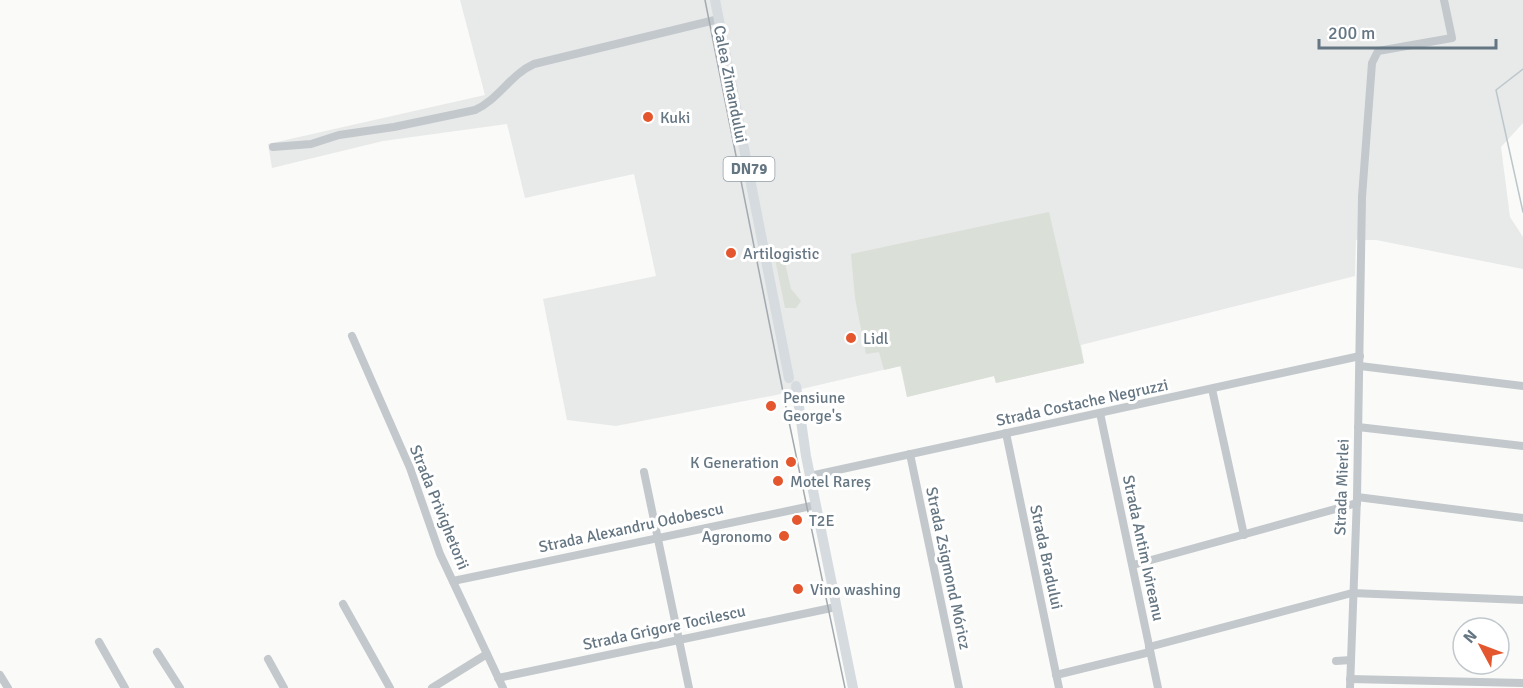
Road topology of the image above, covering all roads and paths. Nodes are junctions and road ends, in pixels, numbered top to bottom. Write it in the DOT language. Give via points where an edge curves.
graph roads {
  1 [pos="715,0"];
  2 [pos="1444,0"];
  3 [pos="718,19"];
  4 [pos="273,147"];
  5 [pos="352,336"];
  6 [pos="1360,361"];
  7 [pos="1523,386"];
  8 [pos="1212,389"];
  9 [pos="1100,413"];
  10 [pos="1358,428"];
  11 [pos="1006,433"];
  12 [pos="1523,446"];
  13 [pos="910,454"];
  14 [pos="644,472"];
  15 [pos="810,476"];
  16 [pos="1357,500"];
  17 [pos="816,505"];
  18 [pos="1523,518"];
  19 [pos="1244,535"];
  20 [pos="658,536"];
  21 [pos="1133,566"];
  22 [pos="453,580"];
  23 [pos="1352,593"];
  24 [pos="1523,600"];
  25 [pos="343,604"];
  26 [pos="837,606"];
  27 [pos="680,639"];
  28 [pos="99,642"];
  29 [pos="1150,650"];
  30 [pos="158,652"];
  31 [pos="487,654"];
  32 [pos="268,659"];
  33 [pos="1351,660"];
  34 [pos="1336,661"];
  35 [pos="0,675"];
  36 [pos="1056,675"];
  37 [pos="498,678"];
  38 [pos="1350,683"];
  39 [pos="1523,683"];
  40 [pos="8,688"];
  41 [pos="125,688"];
  42 [pos="180,688"];
  43 [pos="284,688"];
  44 [pos="390,688"];
  45 [pos="432,688"];
  46 [pos="503,688"];
  47 [pos="689,688"];
  48 [pos="853,688"];
  49 [pos="959,688"];
  50 [pos="1059,688"];
  51 [pos="1158,688"];
  1 -- 3 [label="main road, Calea Zimandului / DN79"];
  2 -- 6 [label="street, Strada Mierlei" via="1452,38 1380,51 1373,57 1362,197"];
  3 -- 4 [label="street" via="534,64 475,110 339,135 311,144"];
  3 -- 15 [label="main road, Calea Zimandului / DN79"];
  5 -- 22 [label="street, Strada Privighetorii" via="410,468"];
  6 -- 7 [label="street, Strada Costache Negruzzi"];
  6 -- 8 [label="street, Strada Costache Negruzzi"];
  6 -- 10 [label="street, Strada Mierlei"];
  8 -- 9 [label="street, Strada Costache Negruzzi"];
  8 -- 19 [label="street"];
  9 -- 11 [label="street, Strada Costache Negruzzi"];
  9 -- 21 [label="street, Strada Antim Ivireanu"];
  10 -- 12 [label="street"];
  10 -- 16 [label="street, Strada Mierlei"];
  11 -- 13 [label="street, Strada Costache Negruzzi"];
  11 -- 36 [label="street, Strada Bradului"];
  13 -- 15 [label="street, Strada Costache Negruzzi"];
  13 -- 49 [label="street, Strada Zsigmond Móricz"];
  14 -- 20 [label="street"];
  15 -- 17 [label="main road, DN79"];
  16 -- 18 [label="street"];
  16 -- 19 [label="street"];
  16 -- 23 [label="street, Strada Mierlei"];
  17 -- 20 [label="street, Strada Alexandru Odobescu"];
  17 -- 26 [label="main road, DN79"];
  19 -- 21 [label="street"];
  20 -- 22 [label="street, Strada Alexandru Odobescu"];
  20 -- 27 [label="street"];
  21 -- 29 [label="street, Strada Antim Ivireanu"];
  22 -- 31 [label="street, Strada Privighetorii"];
  23 -- 24 [label="street"];
  23 -- 29 [label="street"];
  23 -- 33 [label="street, Strada Mierlei"];
  25 -- 44 [label="street"];
  26 -- 27 [label="street, Strada Grigore Tocilescu"];
  26 -- 48 [label="main road, DN79"];
  27 -- 37 [label="street, Strada Grigore Tocilescu"];
  27 -- 47 [label="street"];
  28 -- 41 [label="street"];
  29 -- 36 [label="street"];
  29 -- 51 [label="street, Strada Antim Ivireanu"];
  30 -- 42 [label="street"];
  31 -- 37 [label="street, Strada Privighetorii"];
  31 -- 45 [label="street"];
  32 -- 43 [label="street"];
  33 -- 34 [label="street"];
  33 -- 38 [label="street, Strada Mierlei"];
  35 -- 40 [label="street"];
  36 -- 50 [label="street, Strada Bradului"];
  37 -- 46 [label="street, Strada Privighetorii"];
  38 -- 39 [label="street"];
}
